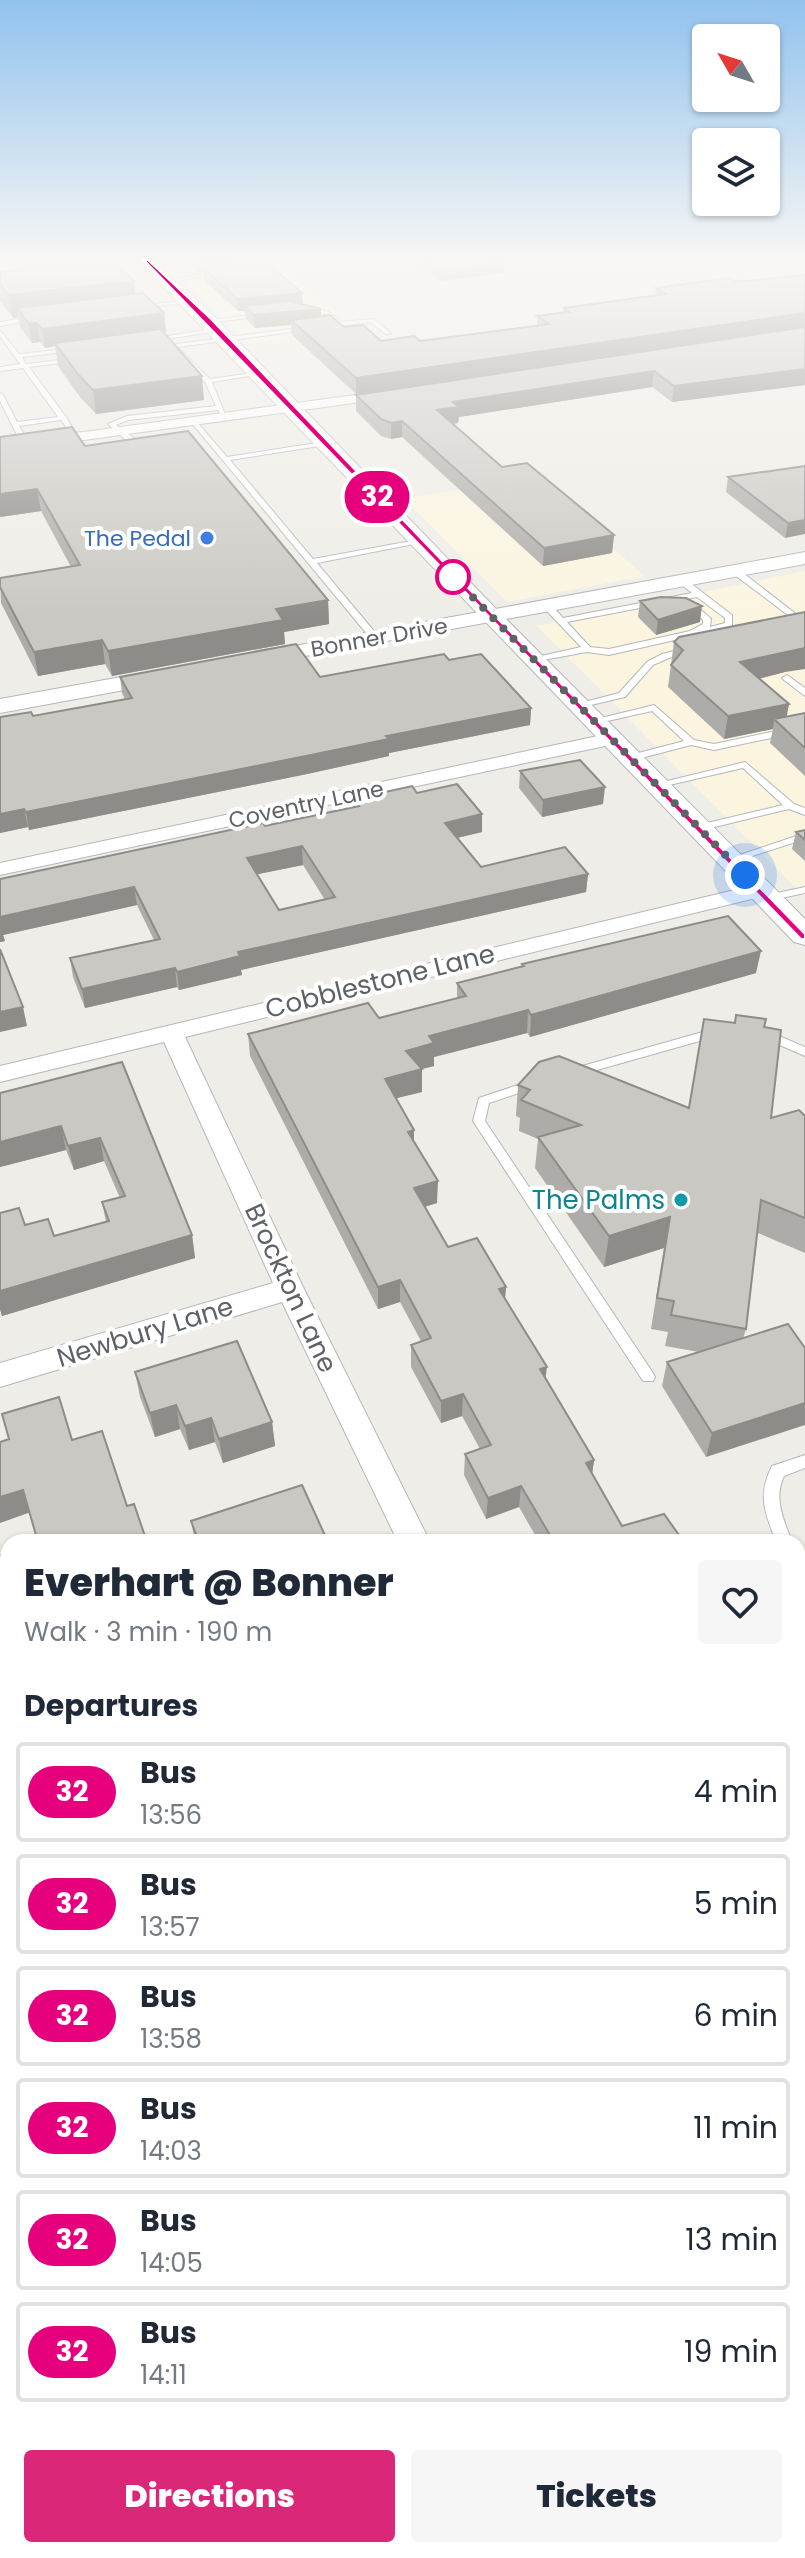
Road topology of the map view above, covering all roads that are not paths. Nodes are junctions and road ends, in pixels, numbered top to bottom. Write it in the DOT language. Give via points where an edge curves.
graph roads {
  1 [pos="35,380"];
  2 [pos="213,380"];
  3 [pos="266,380"];
  4 [pos="208,381"];
  5 [pos="402,393"];
  6 [pos="0,395"];
  7 [pos="293,408"];
  8 [pos="222,412"];
  9 [pos="64,418"];
  10 [pos="193,421"];
  11 [pos="15,424"];
  12 [pos="120,431"];
  13 [pos="76,437"];
  14 [pos="206,437"];
  15 [pos="193,439"];
  16 [pos="24,441"];
  17 [pos="0,443"];
  18 [pos="326,443"];
  19 [pos="152,445"];
  20 [pos="225,459"];
  21 [pos="419,541"];
  22 [pos="805,558"];
  23 [pos="311,562"];
  24 [pos="735,571"];
  25 [pos="682,581"];
  26 [pos="699,594"];
  27 [pos="656,610"];
  28 [pos="640,612"];
  29 [pos="554,614"];
  30 [pos="589,616"];
  31 [pos="491,617"];
  32 [pos="805,626"];
  33 [pos="790,630"];
  34 [pos="375,638"];
  35 [pos="679,638"];
  36 [pos="701,648"];
  37 [pos="587,649"];
  38 [pos="532,659"];
  39 [pos="235,663"];
  40 [pos="189,671"];
  41 [pos="787,678"];
  42 [pos="805,693"];
  43 [pos="1,703"];
  44 [pos="586,713"];
  45 [pos="805,730"];
  46 [pos="612,739"];
  47 [pos="691,742"];
  48 [pos="630,758"];
  49 [pos="745,765"];
  50 [pos="656,785"];
  51 [pos="790,806"];
  52 [pos="805,812"];
  53 [pos="698,828"];
  54 [pos="805,836"];
  55 [pos="730,860"];
  56 [pos="0,869"];
  57 [pos="805,890"];
  58 [pos="763,894"];
  59 [pos="805,936"];
  60 [pos="171,1032"];
  61 [pos="805,1052"];
  62 [pos="0,1074"];
  63 [pos="290,1289"];
  64 [pos="0,1375"];
  65 [pos="648,1377"];
  66 [pos="805,1461"];
  67 [pos="410,1534"];
  68 [pos="781,1534"];
  1 -- 9 [label="lane"];
  2 -- 4 [label="lane"];
  3 -- 7 [label="main road"];
  4 -- 8 [label="lane"];
  5 -- 7 [label="street"];
  6 -- 11 [label="lane"];
  7 -- 8 [label="street"];
  7 -- 18 [label="main road"];
  8 -- 10 [label="street"];
  8 -- 12 [label="lane" via="113,420"];
  9 -- 11 [label="lane"];
  9 -- 13 [label="lane"];
  10 -- 12 [label="street"];
  10 -- 14 [label="lane"];
  11 -- 16 [label="lane"];
  12 -- 13 [label="street"];
  12 -- 19 [label="lane" via="132,441"];
  13 -- 16 [label="street"];
  14 -- 15 [label="lane"];
  14 -- 20 [label="lane"];
  16 -- 17 [label="street"];
  18 -- 20 [label="lane"];
  18 -- 21 [label="main road"];
  20 -- 23 [label="lane"];
  21 -- 23 [label="lane"];
  21 -- 31 [label="main road"];
  22 -- 24 [label="street, Bonner Drive"];
  23 -- 34 [label="lane"];
  24 -- 25 [label="street, Bonner Drive"];
  24 -- 32 [label="lane"];
  25 -- 26 [label="lane"];
  25 -- 29 [label="street, Bonner Drive"];
  26 -- 30 [label="lane"];
  26 -- 35 [label="lane" via="729,617 729,625"];
  27 -- 35 [label="lane" via="687,608 707,619 707,625"];
  28 -- 30 [label="lane"];
  29 -- 30 [label="lane"];
  29 -- 31 [label="street, Bonner Drive"];
  29 -- 37 [label="lane"];
  31 -- 34 [label="street, Bonner Drive"];
  31 -- 38 [label="main road"];
  32 -- 33 [label="lane"];
  34 -- 39 [label="street, Bonner Drive"];
  35 -- 37 [label="lane" via="609,652"];
  36 -- 44 [label="lane" via="657,657 645,664 622,695"];
  37 -- 38 [label="lane"];
  38 -- 44 [label="main road"];
  40 -- 43 [label="street"];
  41 -- 42 [label="lane"];
  44 -- 46 [label="main road"];
  44 -- 47 [label="lane" via="654,708"];
  45 -- 47 [label="lane" via="714,747"];
  45 -- 49 [label="lane" via="753,743 742,751"];
  46 -- 48 [label="main road"];
  46 -- 56 [label="street, Coventry Lane"];
  47 -- 48 [label="lane"];
  48 -- 50 [label="main road"];
  49 -- 50 [label="lane"];
  49 -- 51 [label="lane"];
  50 -- 53 [label="main road"];
  51 -- 52 [label="lane"];
  51 -- 53 [label="lane"];
  53 -- 55 [label="main road"];
  54 -- 55 [label="lane"];
  55 -- 58 [label="main road"];
  57 -- 58 [label="lane"];
  58 -- 59 [label="main road"];
  58 -- 60 [label="street, Cobblestone Lane"];
  60 -- 62 [label="street, Cobblestone Lane"];
  60 -- 63 [label="street, Brockton Lane"];
  61 -- 65 [label="lane" via="770,1035 741,1030 491,1096 480,1108 479,1121"];
  63 -- 64 [label="street, Newbury Lane"];
  63 -- 67 [label="street, Brockton Lane"];
  66 -- 68 [label="lane" via="778,1471 770,1487"];
}
